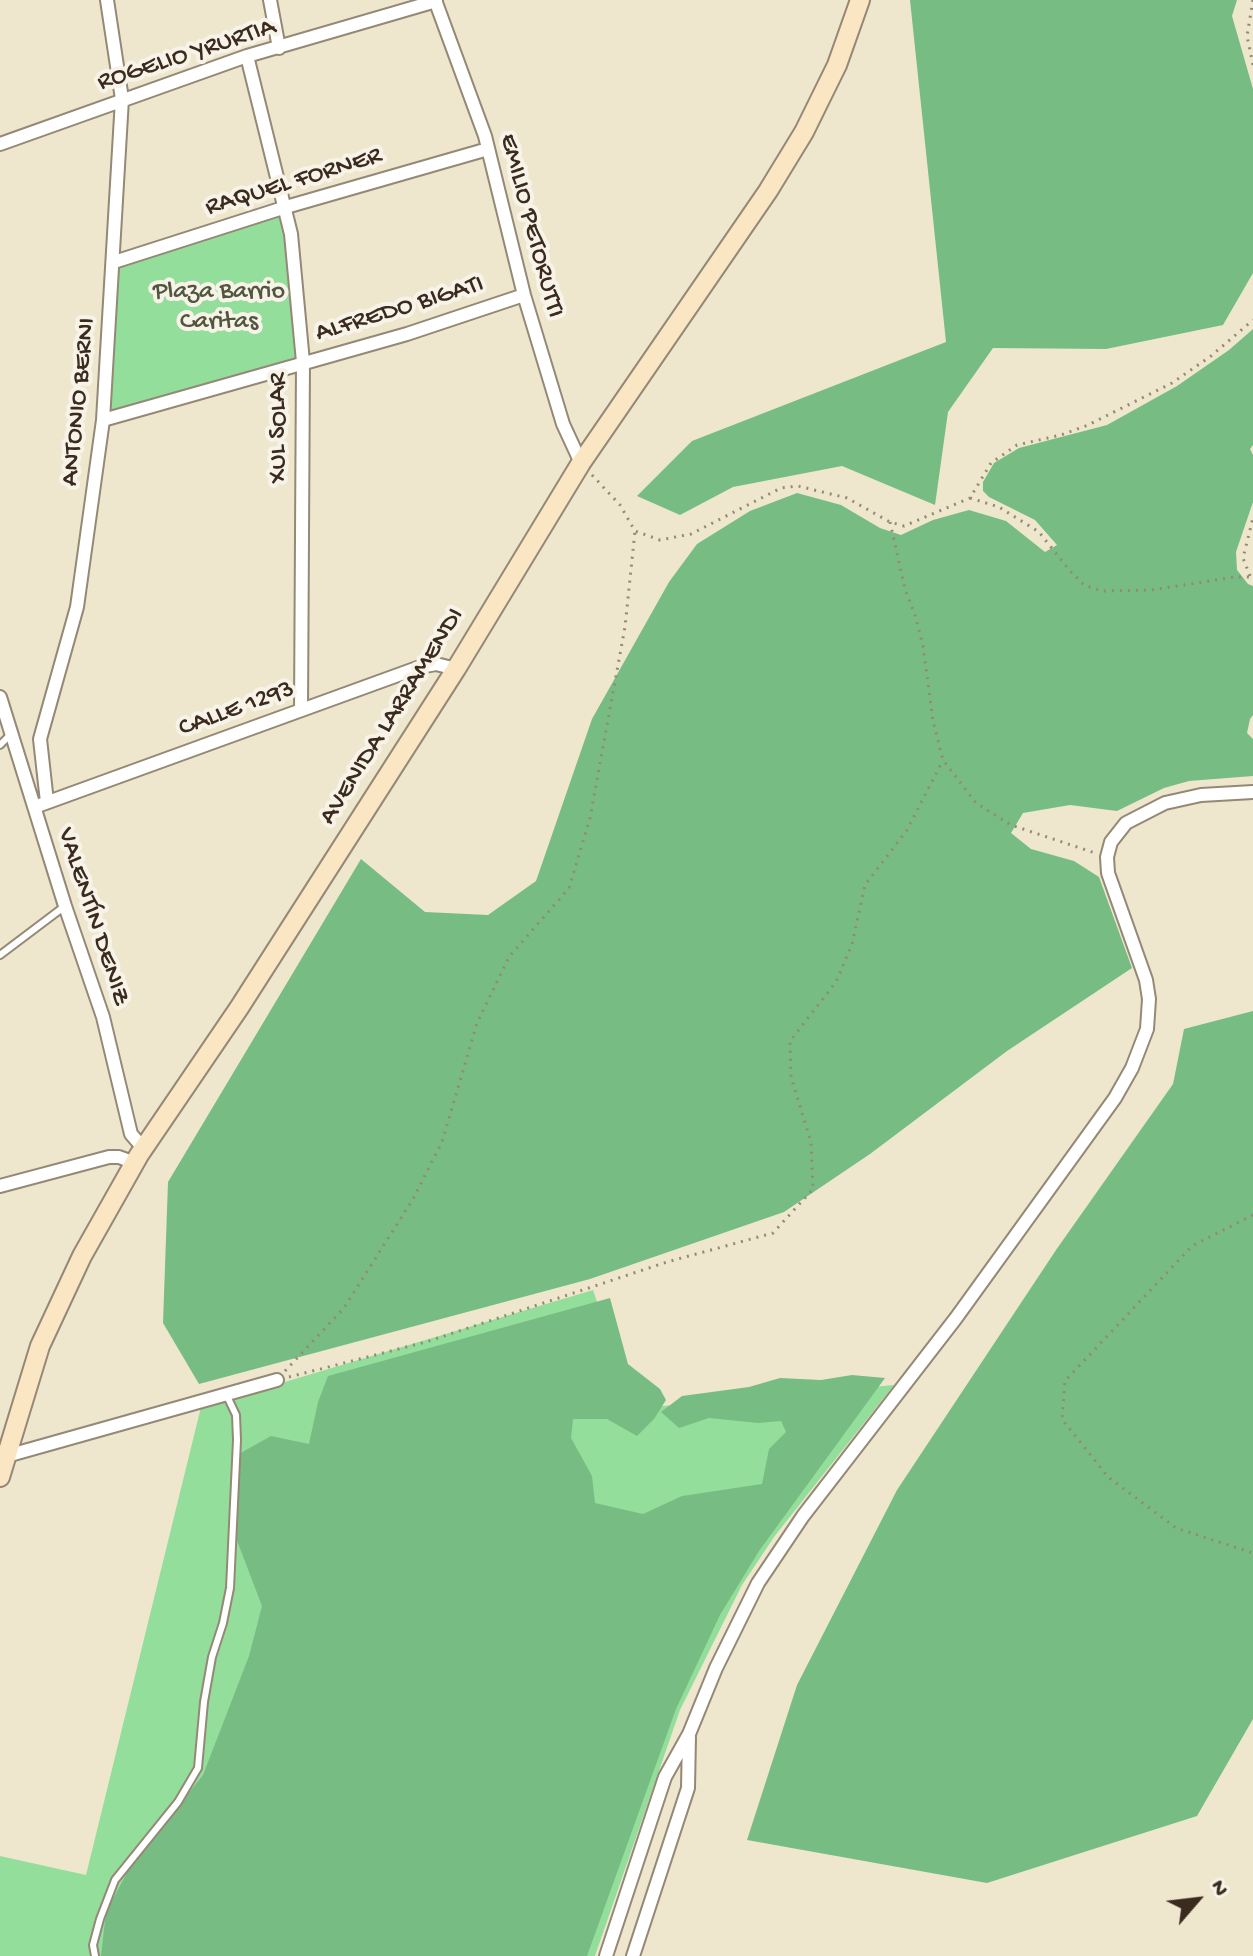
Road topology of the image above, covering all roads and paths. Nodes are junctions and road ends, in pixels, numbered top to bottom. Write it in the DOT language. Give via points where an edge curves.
graph roads {
  1 [pos="107,0"];
  2 [pos="270,0"];
  3 [pos="435,0"];
  4 [pos="860,0"];
  5 [pos="1253,0"];
  6 [pos="279,48"];
  7 [pos="247,56"];
  8 [pos="1253,65"];
  9 [pos="122,99"];
  10 [pos="0,144"];
  11 [pos="488,149"];
  12 [pos="286,207"];
  13 [pos="114,262"];
  14 [pos="524,295"];
  15 [pos="1253,320"];
  16 [pos="303,362"];
  17 [pos="103,420"];
  18 [pos="581,463"];
  19 [pos="970,498"];
  20 [pos="1253,518"];
  21 [pos="890,522"];
  22 [pos="635,531"];
  23 [pos="1251,577"];
  24 [pos="456,669"];
  25 [pos="0,697"];
  26 [pos="301,710"];
  27 [pos="11,734"];
  28 [pos="0,745"];
  29 [pos="943,760"];
  30 [pos="1253,792"];
  31 [pos="47,802"];
  32 [pos="34,808"];
  33 [pos="1107,857"];
  34 [pos="65,906"];
  35 [pos="0,955"];
  36 [pos="139,1156"];
  37 [pos="0,1186"];
  38 [pos="1253,1215"];
  39 [pos="277,1380"];
  40 [pos="226,1394"];
  41 [pos="2,1458"];
  42 [pos="0,1477"];
  43 [pos="1253,1553"];
  44 [pos="689,1734"];
  45 [pos="95,1956"];
  46 [pos="606,1956"];
  47 [pos="633,1956"];
  1 -- 9 [label="street, ANTONIO BERNI"];
  2 -- 6 [label="street"];
  3 -- 6 [label="street, ROGELIO YRURTIA"];
  3 -- 11 [label="street, EMILIO PETORUTTI"];
  4 -- 18 [label="main road, AVENIDA LARRAMENDI" via="837,65 783,168"];
  5 -- 8 [label="path" via="1247,36"];
  6 -- 7 [label="street, ROGELIO YRURTIA"];
  7 -- 9 [label="street, ROGELIO YRURTIA"];
  7 -- 12 [label="street, XUL SOLAR"];
  9 -- 10 [label="street, ROGELIO YRURTIA"];
  9 -- 13 [label="street, ANTONIO BERNI"];
  11 -- 12 [label="street, RAQUEL FORNER"];
  11 -- 14 [label="street, EMILIO PETORUTTI"];
  12 -- 13 [label="street, RAQUEL FORNER"];
  12 -- 16 [label="street, XUL SOLAR"];
  13 -- 17 [label="street, ANTONIO BERNI"];
  14 -- 16 [label="street, ALFREDO BIGATI"];
  14 -- 18 [label="street, EMILIO PETORUTTI" via="563,424"];
  15 -- 19 [label="path" via="1172,383 1088,425 1004,453 991,463"];
  16 -- 17 [label="street, ALFREDO BIGATI"];
  16 -- 26 [label="street, XUL SOLAR"];
  17 -- 31 [label="street, ANTONIO BERNI" via="77,607 40,739"];
  18 -- 22 [label="path" via="620,505"];
  18 -- 24 [label="main road, AVENIDA LARRAMENDI"];
  19 -- 21 [label="path" via="904,526"];
  19 -- 23 [label="path" via="999,507 1039,532 1084,585 1102,591"];
  20 -- 23 [label="path" via="1243,558"];
  21 -- 22 [label="path" via="847,498 798,486 781,488 691,534 660,540"];
  21 -- 29 [label="path" via="923,646"];
  22 -- 39 [label="path" via="625,627 590,818 569,888 509,957 477,1023 442,1142 413,1199 344,1308"];
  24 -- 26 [label="street, CALLE 1293" via="420,667"];
  24 -- 36 [label="main road, AVENIDA LARRAMENDI"];
  25 -- 27 [label="street, VALENTÍN DENIZ"];
  26 -- 31 [label="street, CALLE 1293"];
  27 -- 28 [label="lane"];
  27 -- 32 [label="street, VALENTÍN DENIZ"];
  29 -- 33 [label="path" via="976,803 1011,825"];
  29 -- 39 [label="path" via="907,830 865,885 852,944 836,982 790,1041 791,1077 811,1142 813,1189 773,1233 667,1262 426,1342"];
  30 -- 33 [label="street" via="1201,795 1150,809 1118,831"];
  31 -- 32 [label="street, CALLE 1293"];
  32 -- 34 [label="street, VALENTÍN DENIZ"];
  33 -- 44 [label="street" via="1149,999 1147,1029 1132,1068 956,1318 779,1549 739,1618"];
  34 -- 35 [label="lane"];
  34 -- 36 [label="street, VALENTÍN DENIZ" via="103,1017"];
  36 -- 37 [label="street" via="109,1157"];
  36 -- 41 [label="main road, AVENIDA LARRAMENDI" via="55,1311"];
  38 -- 43 [label="path" via="1192,1246 1086,1358 1065,1381 1062,1419 1108,1477 1176,1528"];
  39 -- 40 [label="street"];
  40 -- 41 [label="street"];
  40 -- 45 [label="lane" via="236,1415 230,1588 212,1657 198,1768 178,1802 115,1880 93,1945"];
  41 -- 42 [label="main road, AVENIDA LARRAMENDI"];
  44 -- 46 [label="street" via="665,1777"];
  44 -- 47 [label="street" via="688,1788"];
}
